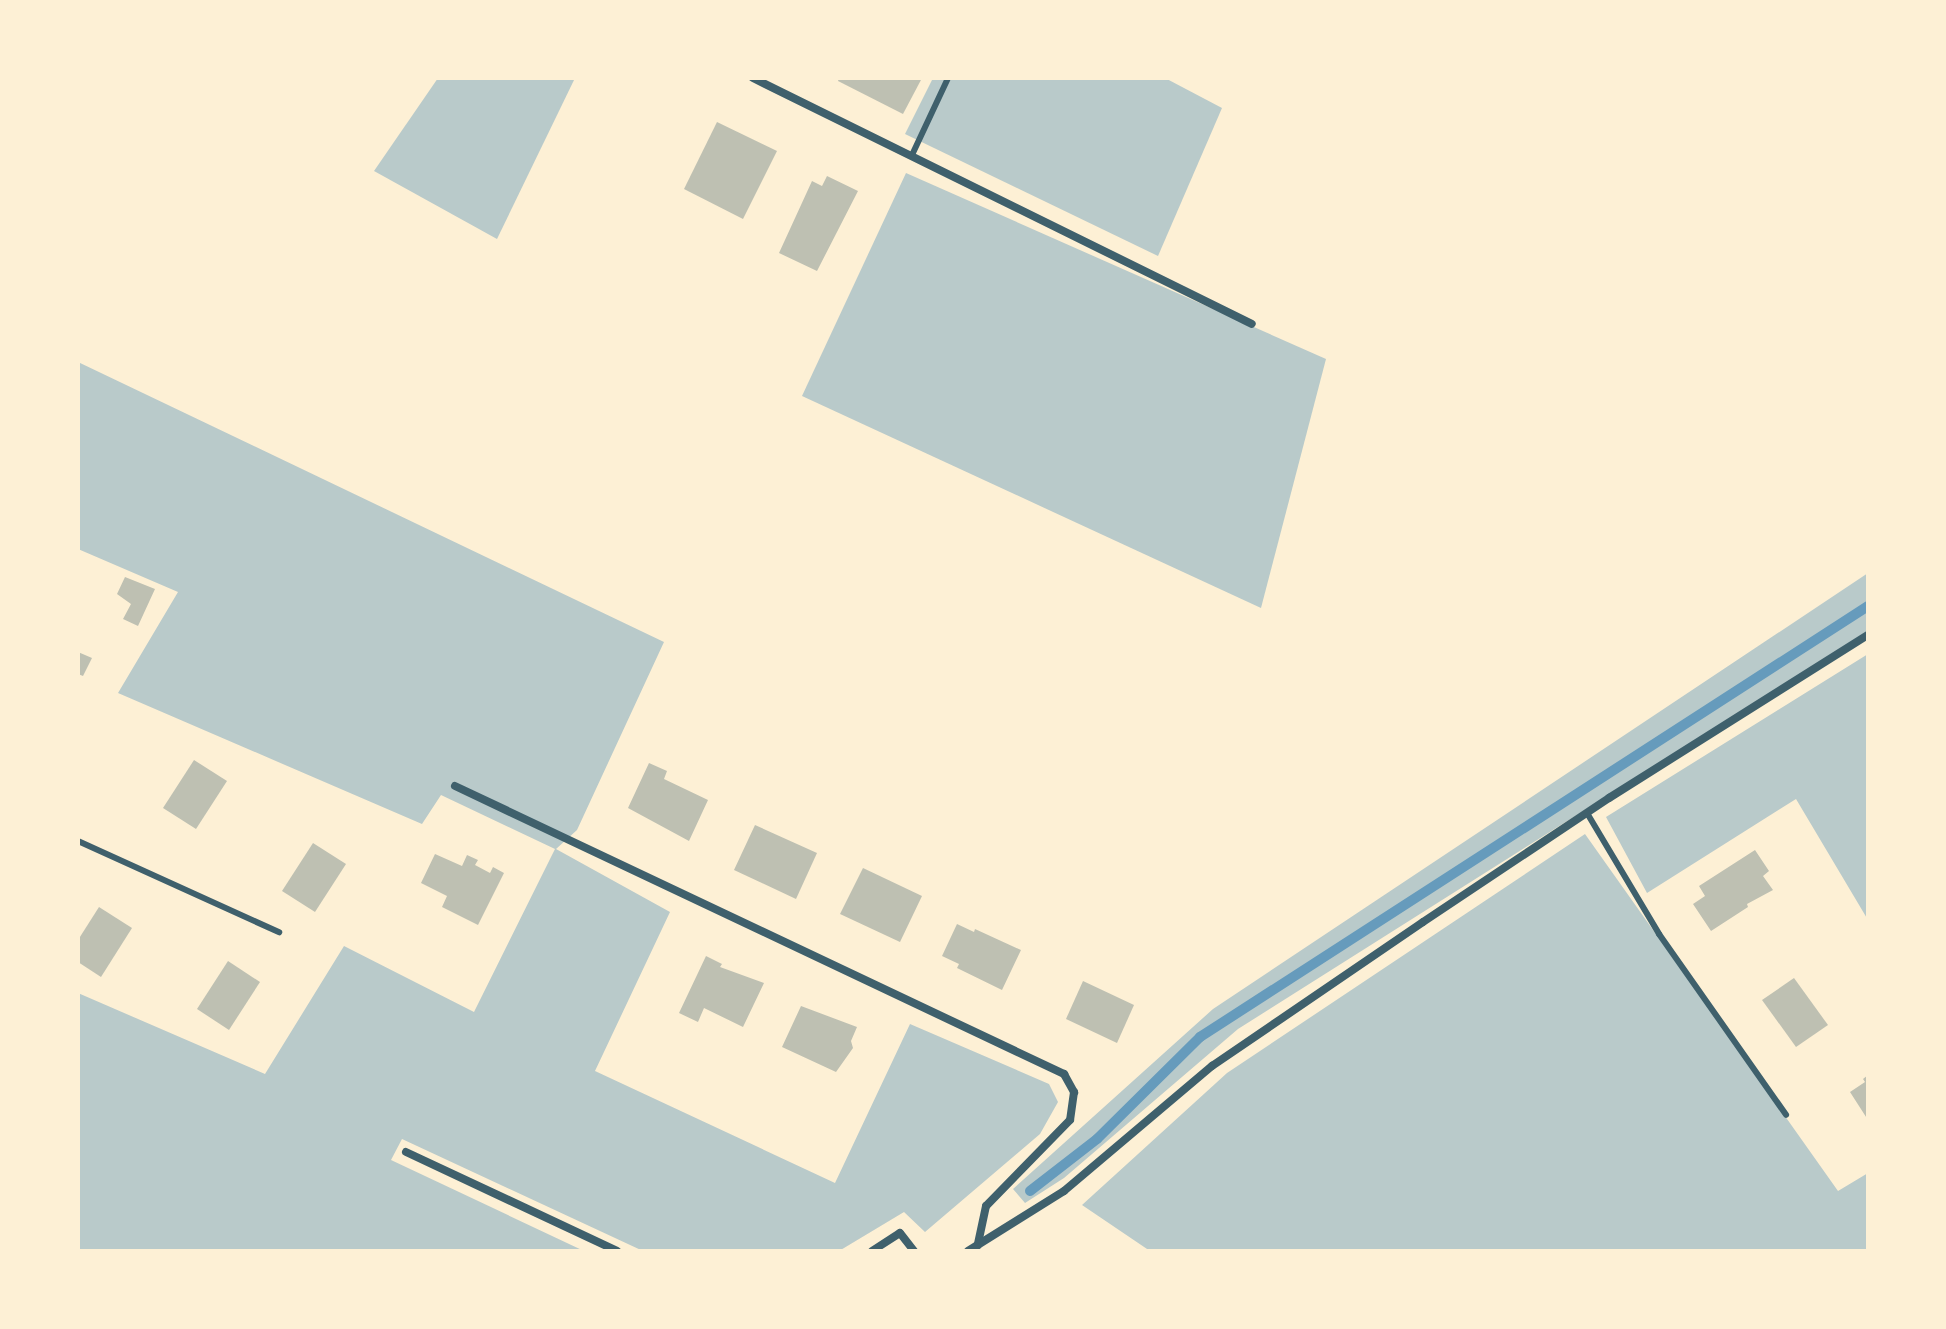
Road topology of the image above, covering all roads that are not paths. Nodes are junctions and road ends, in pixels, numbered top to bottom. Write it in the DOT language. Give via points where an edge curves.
graph roads {
  1 [pos="753,78"];
  2 [pos="948,78"];
  3 [pos="912,155"];
  4 [pos="1252,324"];
  5 [pos="1868,635"];
  6 [pos="455,786"];
  7 [pos="1587,813"];
  8 [pos="78,841"];
  9 [pos="279,932"];
  10 [pos="1786,1115"];
  11 [pos="406,1152"];
  12 [pos="978,1245"];
  13 [pos="617,1251"];
  14 [pos="872,1251"];
  15 [pos="914,1251"];
  16 [pos="968,1251"];
  1 -- 3 [label="street"];
  2 -- 3 [label="lane"];
  3 -- 4 [label="street"];
  5 -- 7 [label="street"];
  6 -- 12 [label="street" via="1064,1074 1074,1092 1070,1120 986,1206"];
  7 -- 10 [label="lane" via="1659,934"];
  7 -- 12 [label="street" via="1212,1066 1064,1191"];
  8 -- 9 [label="lane"];
  11 -- 13 [label="street"];
  12 -- 16 [label="street"];
  14 -- 15 [label="street" via="900,1233"];
}
